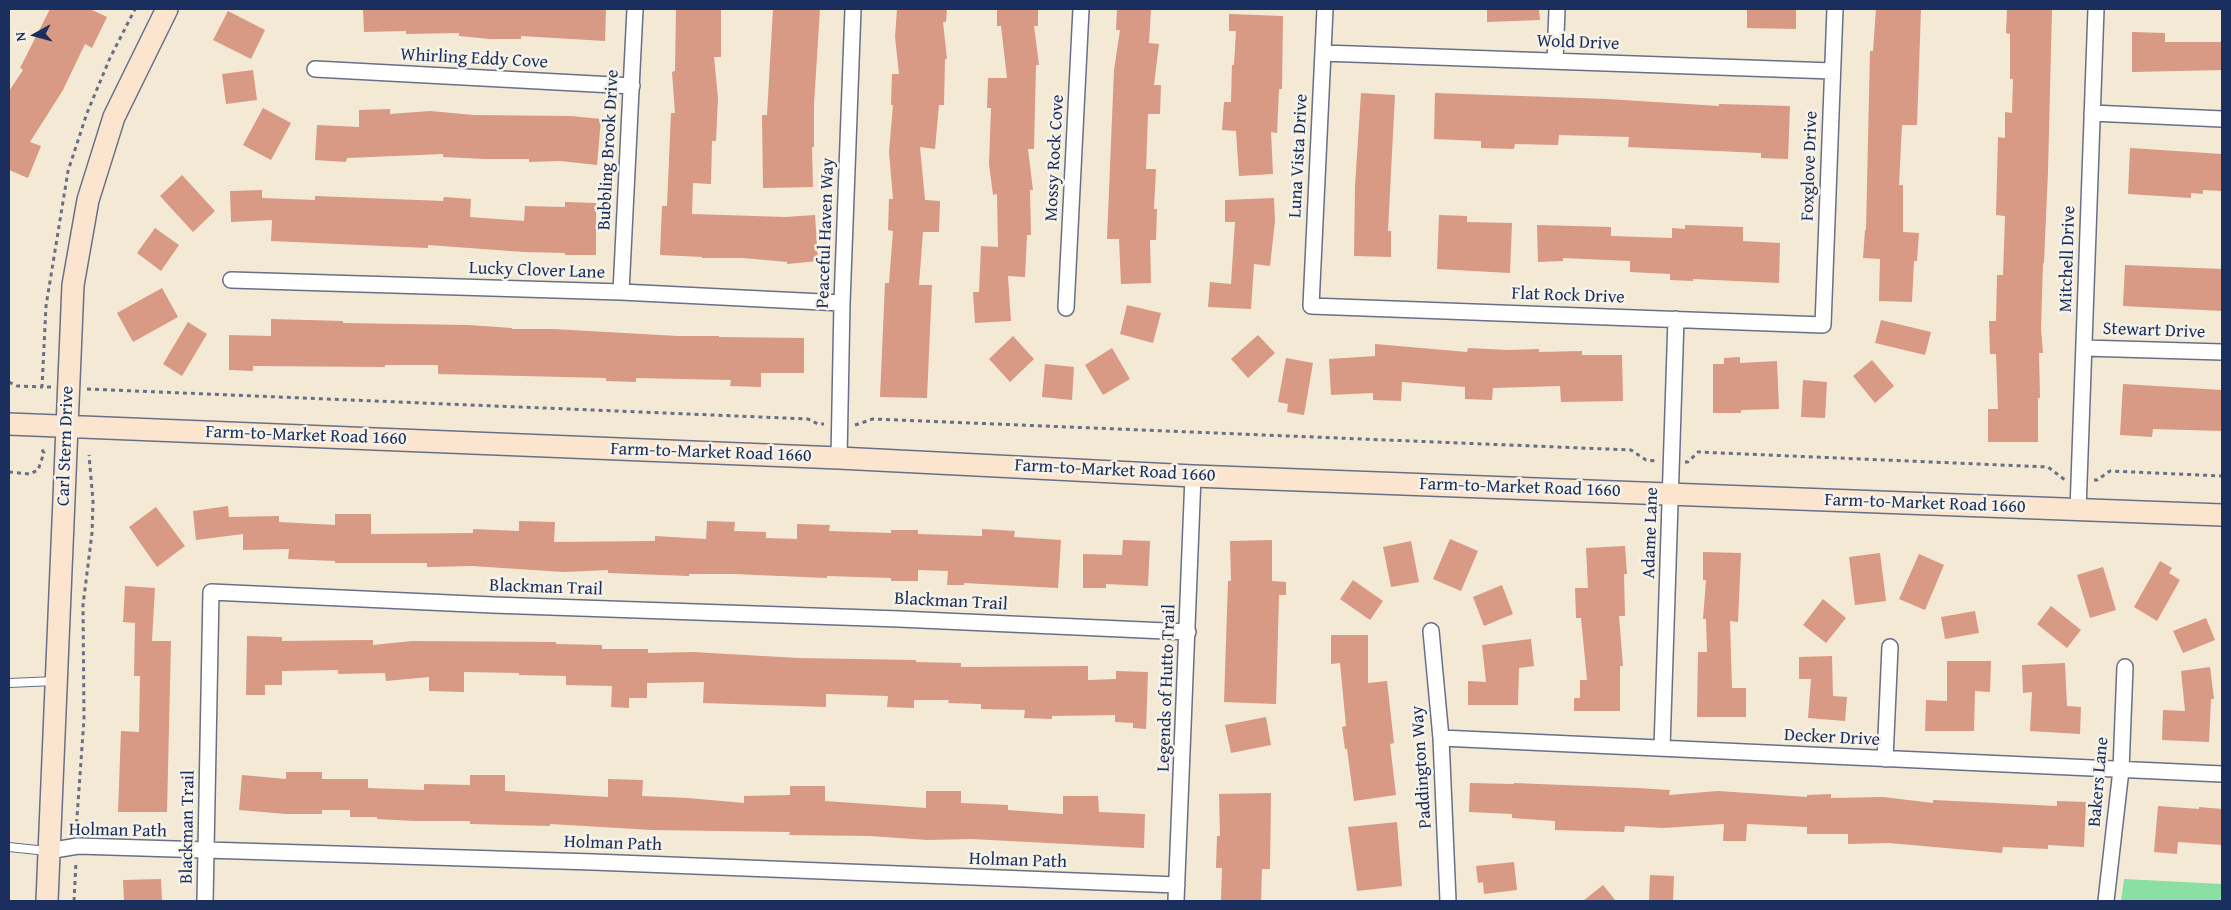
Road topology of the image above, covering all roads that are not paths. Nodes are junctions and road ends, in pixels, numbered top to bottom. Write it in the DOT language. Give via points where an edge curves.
graph roads {
  1 [pos="167,9"];
  2 [pos="635,9"];
  3 [pos="853,9"];
  4 [pos="1081,9"];
  5 [pos="1324,9"];
  6 [pos="1557,9"];
  7 [pos="1835,9"];
  8 [pos="2096,9"];
  9 [pos="1323,53"];
  10 [pos="1556,61"];
  11 [pos="315,69"];
  12 [pos="1832,71"];
  13 [pos="632,86"];
  14 [pos="2092,113"];
  15 [pos="2222,118"];
  16 [pos="232,280"];
  17 [pos="620,292"];
  18 [pos="842,303"];
  19 [pos="1311,306"];
  20 [pos="1066,308"];
  21 [pos="1676,319"];
  22 [pos="1823,325"];
  23 [pos="2084,348"];
  24 [pos="2222,352"];
  25 [pos="9,424"];
  26 [pos="67,427"];
  27 [pos="839,458"];
  28 [pos="1194,476"];
  29 [pos="1671,494"];
  30 [pos="2078,510"];
  31 [pos="2222,515"];
  32 [pos="1430,631"];
  33 [pos="1188,632"];
  34 [pos="1890,647"];
  35 [pos="2125,666"];
  36 [pos="55,681"];
  37 [pos="9,682"];
  38 [pos="1441,738"];
  39 [pos="1662,748"];
  40 [pos="1885,759"];
  41 [pos="2121,770"];
  42 [pos="2222,774"];
  43 [pos="9,847"];
  44 [pos="48,851"];
  45 [pos="207,851"];
  46 [pos="1177,885"];
  47 [pos="47,901"];
  48 [pos="205,901"];
  49 [pos="1176,901"];
  50 [pos="1448,901"];
  51 [pos="2106,901"];
  1 -- 26 [label="main road, Carl Stern Drive" via="114,117 88,200 73,285"];
  2 -- 13 [label="street, Bubbling Brook Drive"];
  3 -- 18 [label="street, Peaceful Haven Way"];
  4 -- 20 [label="street, Mossy Rock Cove"];
  5 -- 9 [label="street, Luna Vista Drive"];
  6 -- 10 [label="street"];
  7 -- 12 [label="street, Foxglove Drive"];
  8 -- 14 [label="street, Mitchell Drive"];
  9 -- 10 [label="street, Wold Drive"];
  9 -- 19 [label="street, Luna Vista Drive"];
  10 -- 12 [label="street, Wold Drive"];
  11 -- 13 [label="street, Whirling Eddy Cove"];
  12 -- 22 [label="street, Foxglove Drive"];
  13 -- 17 [label="street, Bubbling Brook Drive"];
  14 -- 15 [label="street"];
  14 -- 23 [label="street, Mitchell Drive"];
  16 -- 17 [label="street, Lucky Clover Lane"];
  17 -- 18 [label="street, Lucky Clover Lane"];
  18 -- 27 [label="street, Peaceful Haven Way"];
  19 -- 21 [label="street, Flat Rock Drive"];
  21 -- 22 [label="street, Flat Rock Drive"];
  21 -- 29 [label="street, Adame Lane"];
  23 -- 24 [label="street, Stewart Drive"];
  23 -- 30 [label="street, Mitchell Drive"];
  25 -- 26 [label="main road, Farm-to-Market Road 1660"];
  26 -- 27 [label="main road, Farm-to-Market Road 1660"];
  26 -- 36 [label="main road, Carl Stern Drive"];
  27 -- 28 [label="main road, Farm-to-Market Road 1660"];
  28 -- 29 [label="main road, Farm-to-Market Road 1660"];
  28 -- 33 [label="street, Legends of Hutto Trail"];
  29 -- 30 [label="main road, Farm-to-Market Road 1660"];
  29 -- 39 [label="street, Adame Lane"];
  30 -- 31 [label="main road, Farm-to-Market Road 1660"];
  32 -- 38 [label="street, Paddington Way"];
  33 -- 45 [label="street, Blackman Trail" via="212,592"];
  33 -- 46 [label="street, Legends of Hutto Trail"];
  34 -- 40 [label="street"];
  35 -- 41 [label="street, Bakers Lane"];
  36 -- 37 [label="lane"];
  36 -- 44 [label="main road, Carl Stern Drive"];
  38 -- 39 [label="street, Decker Drive"];
  38 -- 50 [label="street, Paddington Way"];
  39 -- 40 [label="street, Decker Drive"];
  40 -- 41 [label="street, Decker Drive"];
  41 -- 42 [label="street, Decker Drive"];
  41 -- 51 [label="street, Bakers Lane"];
  43 -- 44 [label="lane"];
  44 -- 45 [label="street, Holman Path" via="78,846"];
  44 -- 47 [label="main road, Carl Stern Drive"];
  45 -- 46 [label="street, Holman Path" via="594,862"];
  45 -- 48 [label="street, Blackman Trail"];
  46 -- 49 [label="street, Legends of Hutto Trail"];
}
